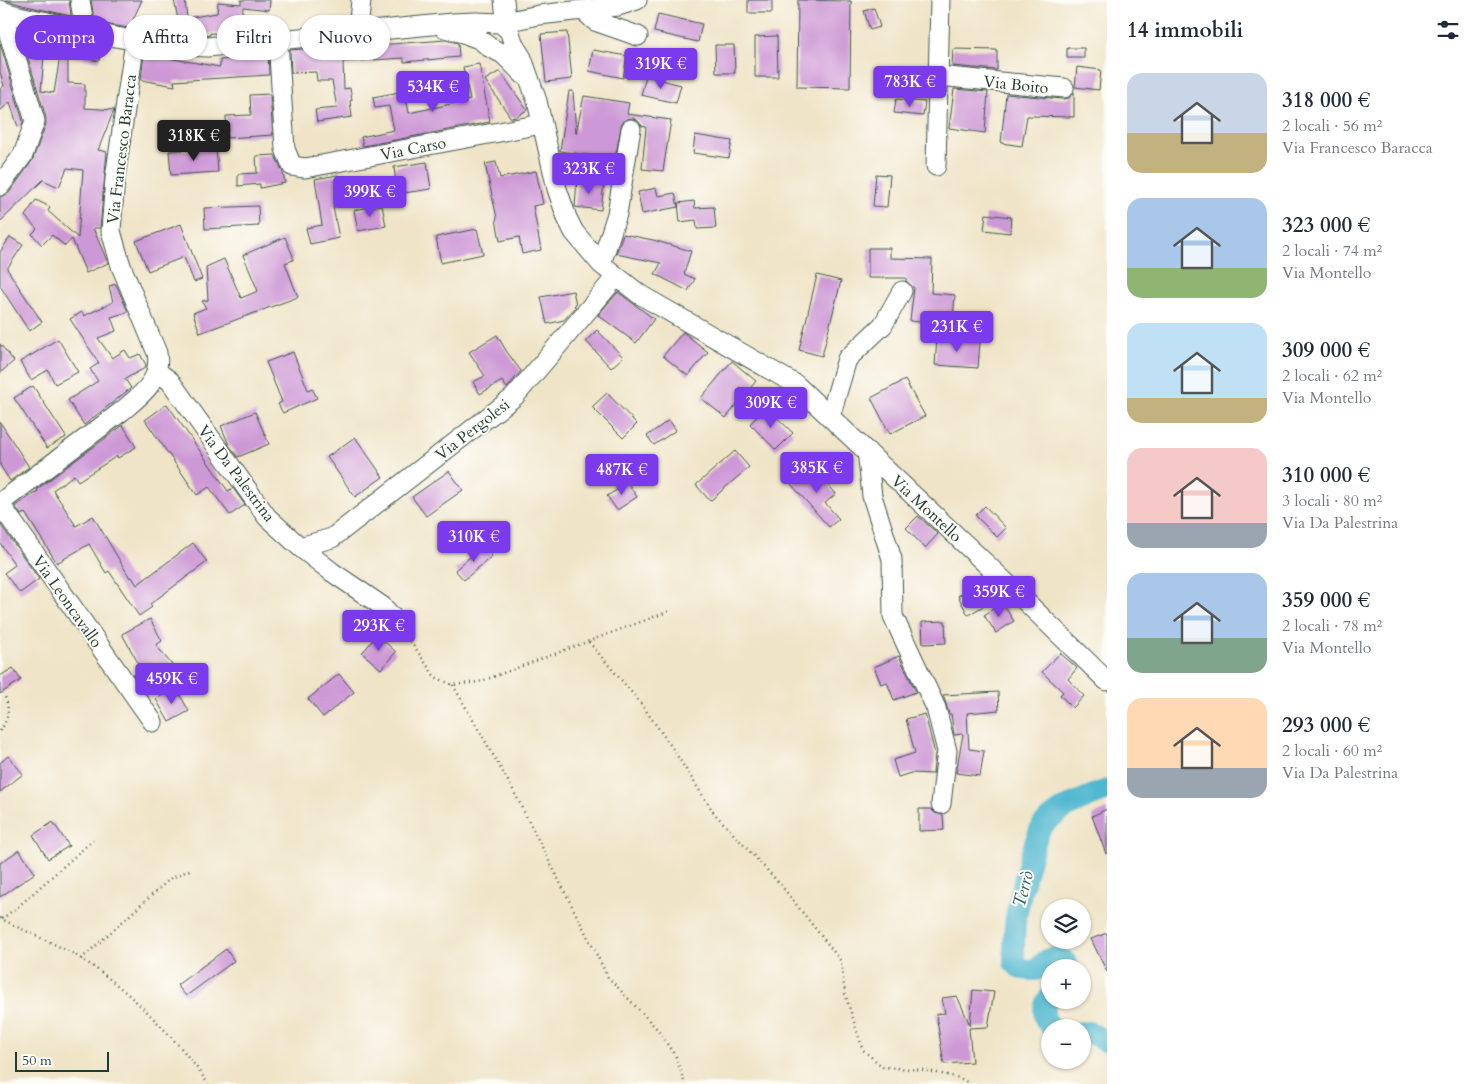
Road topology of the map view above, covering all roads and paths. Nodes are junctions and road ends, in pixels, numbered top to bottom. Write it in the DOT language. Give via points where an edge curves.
graph roads {
  1 [pos="80,0"];
  2 [pos="360,0"];
  3 [pos="637,0"];
  4 [pos="940,0"];
  5 [pos="1,11"];
  6 [pos="584,11"];
  7 [pos="18,15"];
  8 [pos="82,15"];
  9 [pos="359,15"];
  10 [pos="506,21"];
  11 [pos="428,26"];
  12 [pos="390,29"];
  13 [pos="638,36"];
  14 [pos="491,46"];
  15 [pos="132,60"];
  16 [pos="279,60"];
  17 [pos="938,76"];
  18 [pos="530,81"];
  19 [pos="1064,88"];
  20 [pos="542,124"];
  21 [pos="631,129"];
  22 [pos="936,166"];
  23 [pos="0,186"];
  24 [pos="601,264"];
  25 [pos="616,277"];
  26 [pos="902,291"];
  27 [pos="158,372"];
  28 [pos="830,417"];
  29 [pos="867,451"];
  30 [pos="0,503"];
  31 [pos="300,547"];
  32 [pos="670,611"];
  33 [pos="397,622"];
  34 [pos="589,642"];
  35 [pos="1099,671"];
  36 [pos="1107,681"];
  37 [pos="452,685"];
  38 [pos="4,694"];
  39 [pos="153,722"];
  40 [pos="0,731"];
  41 [pos="941,804"];
  42 [pos="93,840"];
  43 [pos="190,870"];
  44 [pos="1,919"];
  45 [pos="81,959"];
  46 [pos="208,1084"];
  47 [pos="684,1084"];
  48 [pos="970,1084"];
  1 -- 8 [label="street"];
  2 -- 9 [label="street"];
  3 -- 6 [label="street"];
  4 -- 17 [label="street"];
  5 -- 7 [label="street, Via Montello"];
  5 -- 23 [label="street" via="35,121 23,155"];
  6 -- 10 [label="street"];
  6 -- 13 [label="street" via="595,21"];
  10 -- 11 [label="street, Via Montello"];
  10 -- 14 [label="street" via="485,31 483,35"];
  10 -- 18 [label="street, Via Montello"];
  11 -- 12 [label="street, Via Montello"];
  11 -- 14 [label="street, Via Montello" via="473,36"];
  14 -- 18 [label="street, Via Montello"];
  15 -- 27 [label="street, Via Francesco Baracca" via="111,231 121,266 157,353"];
  16 -- 20 [label="street, Via Carso" via="285,149 292,166 305,168"];
  17 -- 19 [label="street, Via Boito"];
  17 -- 22 [label="street"];
  18 -- 20 [label="street, Via Montello"];
  20 -- 24 [label="street, Via Montello" via="567,218 574,232"];
  21 -- 24 [label="street" via="617,214"];
  24 -- 25 [label="street, Via Montello"];
  25 -- 28 [label="street, Via Montello" via="639,294 787,379"];
  25 -- 31 [label="street, Via Pergolesi" via="514,397 332,538"];
  26 -- 28 [label="street" via="883,325 847,360"];
  27 -- 30 [label="street" via="122,412"];
  27 -- 31 [label="street, Via Da Palestrina" via="170,381 267,517"];
  28 -- 29 [label="street, Via Montello"];
  29 -- 35 [label="street, Via Montello"];
  29 -- 41 [label="street" via="872,496 892,559 893,616 936,708 947,751"];
  30 -- 39 [label="street, Via Leoncavallo"];
  31 -- 33 [label="street, Via Da Palestrina" via="382,606"];
  32 -- 34 [label="path"];
  33 -- 37 [label="path" via="436,677"];
  34 -- 37 [label="path" via="480,682"];
  34 -- 48 [label="path" via="639,701 714,813 780,884 841,961 845,994 862,1050 883,1068 924,1070 960,1078"];
  35 -- 36 [label="street, Via Montello"];
  37 -- 47 [label="path" via="512,788 608,977 657,1029 676,1057"];
  38 -- 40 [label="path" via="9,709"];
  42 -- 44 [label="path"];
  43 -- 45 [label="path" via="171,878"];
  44 -- 45 [label="path"];
  45 -- 46 [label="path" via="131,997 178,1044"];
}
